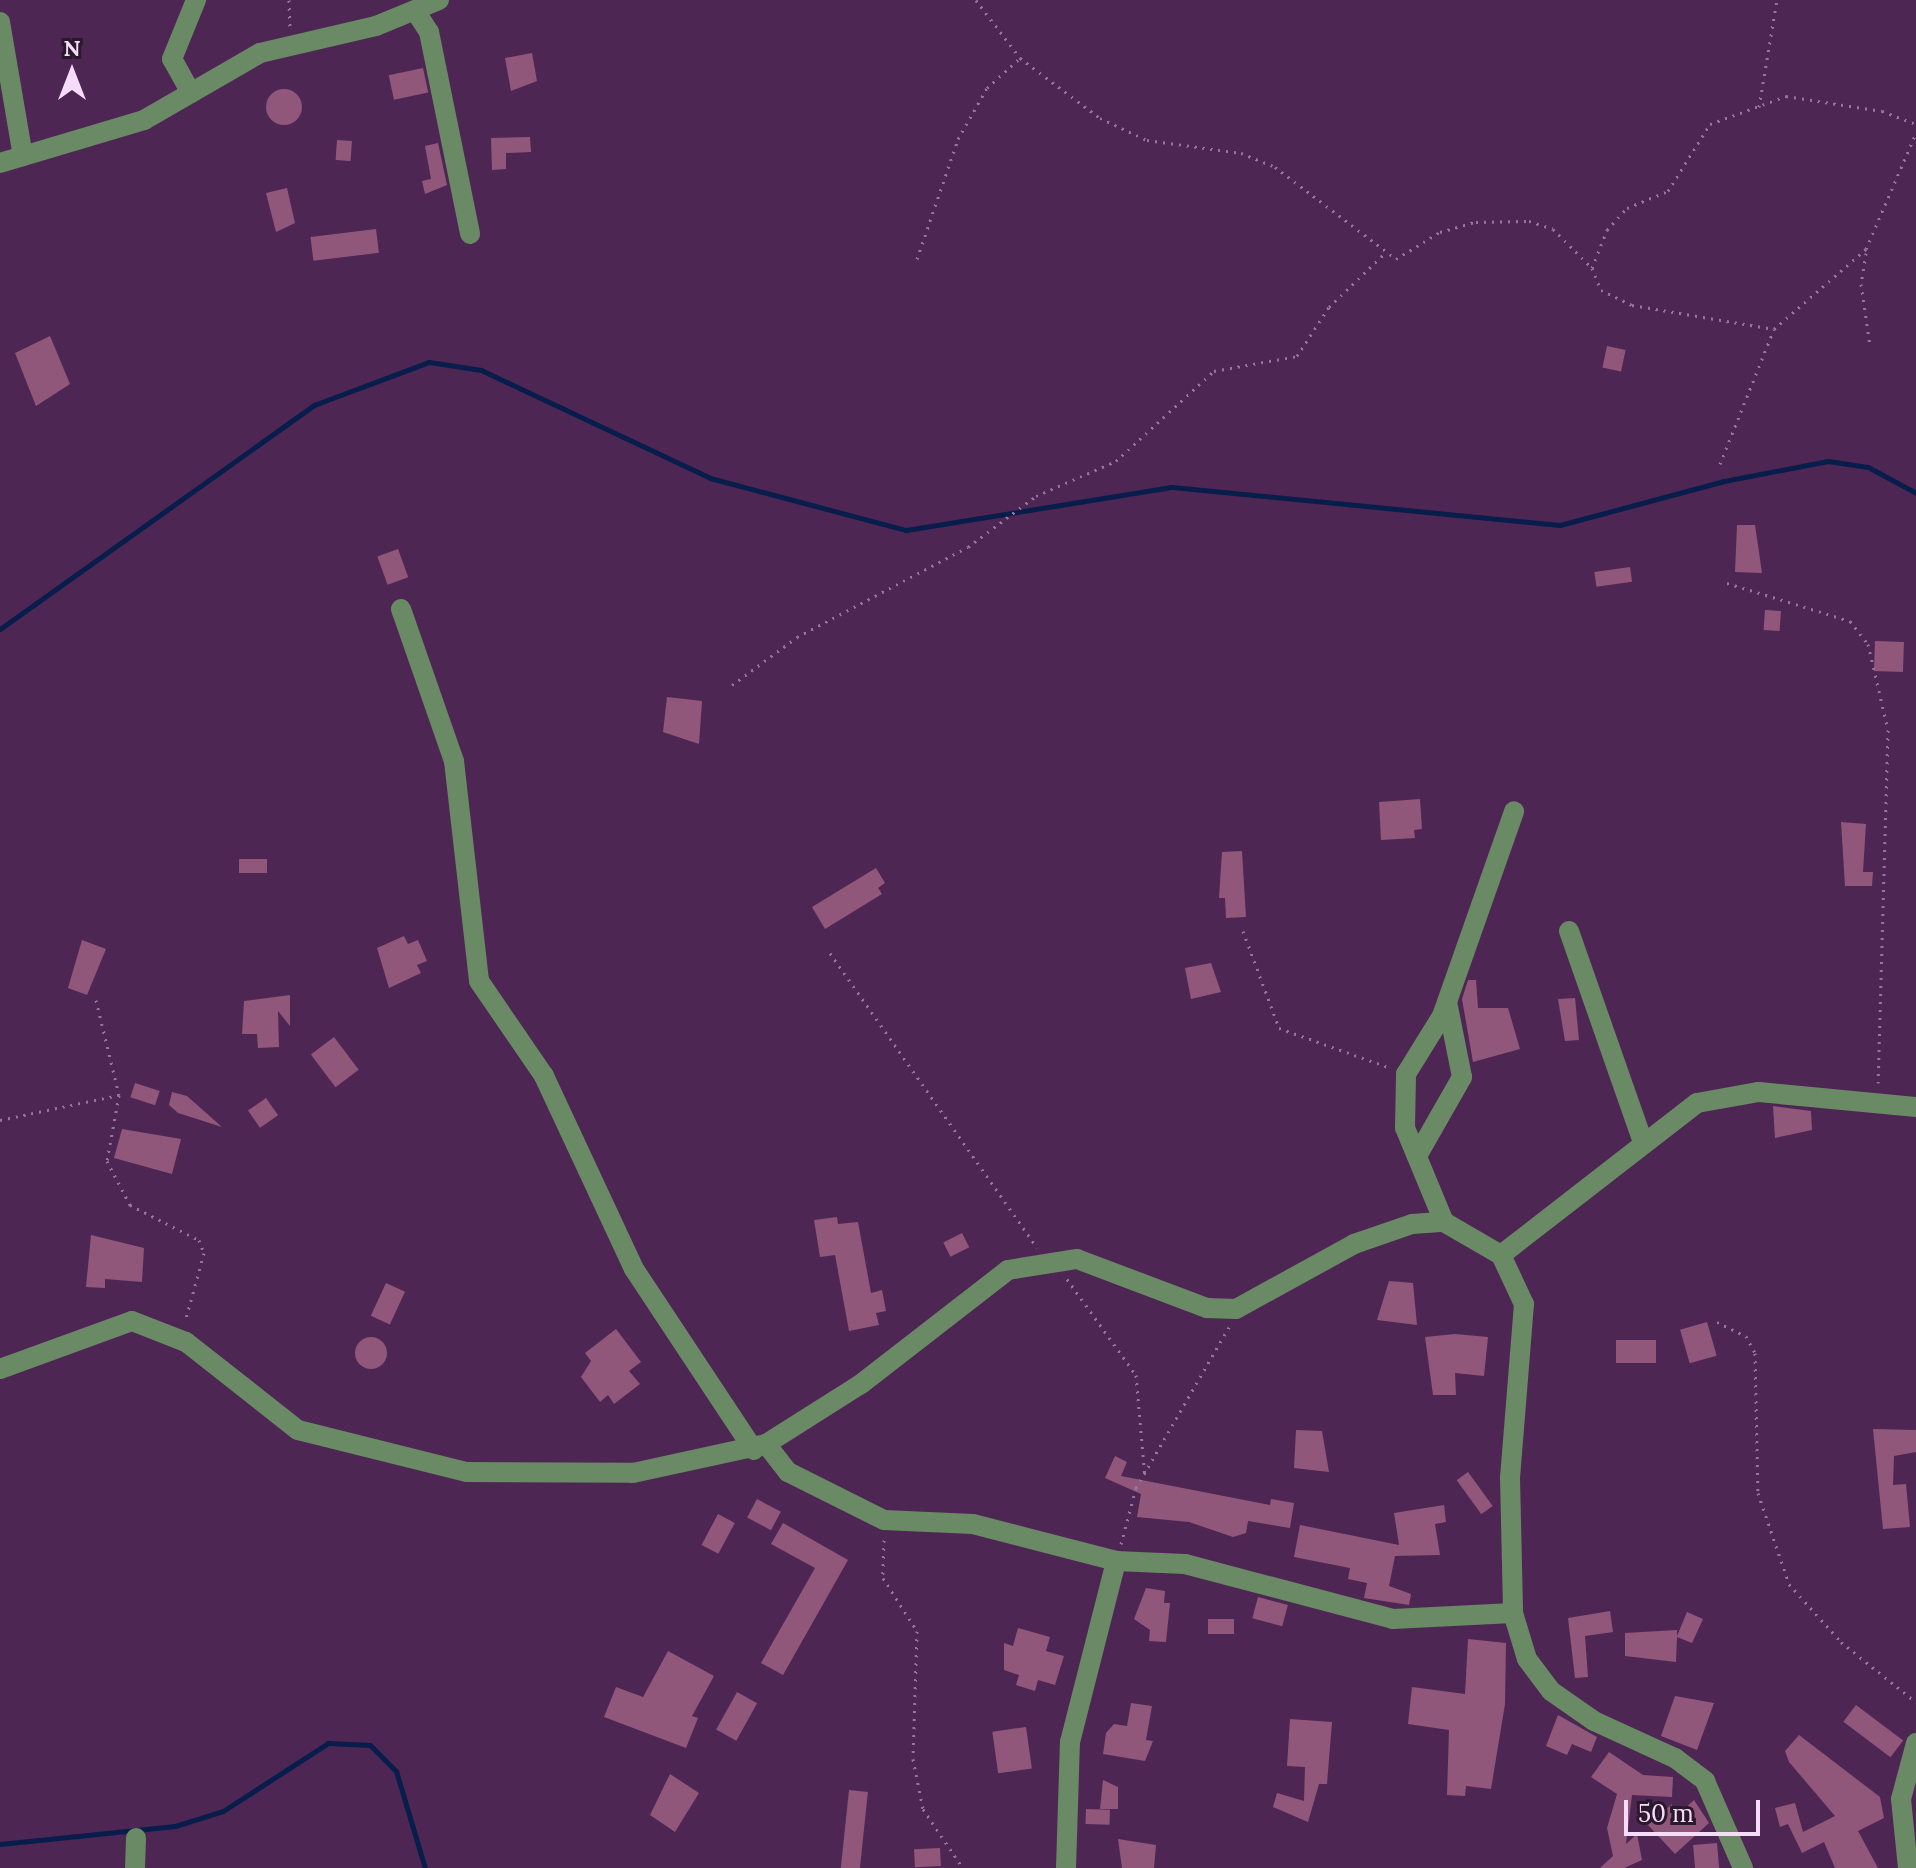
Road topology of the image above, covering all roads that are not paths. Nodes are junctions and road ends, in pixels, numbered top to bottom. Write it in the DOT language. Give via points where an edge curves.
graph roads {
  1 [pos="196,0"];
  2 [pos="439,0"];
  3 [pos="416,12"];
  4 [pos="0,22"];
  5 [pos="191,93"];
  6 [pos="23,156"];
  7 [pos="0,163"];
  8 [pos="470,234"];
  9 [pos="401,609"];
  10 [pos="1514,811"];
  11 [pos="1569,931"];
  12 [pos="1447,1002"];
  13 [pos="1916,1107"];
  14 [pos="1643,1142"];
  15 [pos="1417,1156"];
  16 [pos="1444,1222"];
  17 [pos="1501,1255"];
  18 [pos="0,1369"];
  19 [pos="760,1447"];
  20 [pos="1116,1561"];
  21 [pos="1513,1613"];
  22 [pos="1916,1743"];
  23 [pos="136,1838"];
  24 [pos="135,1868"];
  25 [pos="1066,1868"];
  26 [pos="1743,1868"];
  27 [pos="1908,1868"];
  1 -- 5 [label="street" via="172,59"];
  2 -- 3 [label="street"];
  3 -- 5 [label="street" via="291,42"];
  3 -- 8 [label="street" via="429,32"];
  4 -- 6 [label="street"];
  5 -- 6 [label="street" via="144,120"];
  6 -- 7 [label="street"];
  9 -- 19 [label="street" via="454,761 479,981 544,1076 634,1269"];
  10 -- 12 [label="street"];
  11 -- 14 [label="street"];
  12 -- 15 [label="street" via="1406,1074 1405,1128"];
  12 -- 15 [label="street" via="1462,1077"];
  13 -- 14 [label="street" via="1759,1092 1697,1103"];
  14 -- 17 [label="street"];
  15 -- 16 [label="street"];
  16 -- 17 [label="street"];
  16 -- 19 [label="street" via="1412,1224 1354,1244 1236,1309 1207,1308 1100,1264 1045,1259 1008,1270 963,1299 861,1384"];
  17 -- 21 [label="street" via="1524,1304 1510,1477"];
  18 -- 19 [label="street" via="54,1354 109,1324 156,1326 186,1342 298,1430 467,1472 633,1473"];
  19 -- 20 [label="street" via="788,1472 884,1520 973,1524"];
  20 -- 21 [label="street" via="1201,1567 1393,1619"];
  20 -- 25 [label="street" via="1070,1742"];
  21 -- 26 [label="street" via="1527,1659 1551,1691 1705,1781"];
  22 -- 27 [label="street" via="1901,1799"];
  23 -- 24 [label="street"];
}
